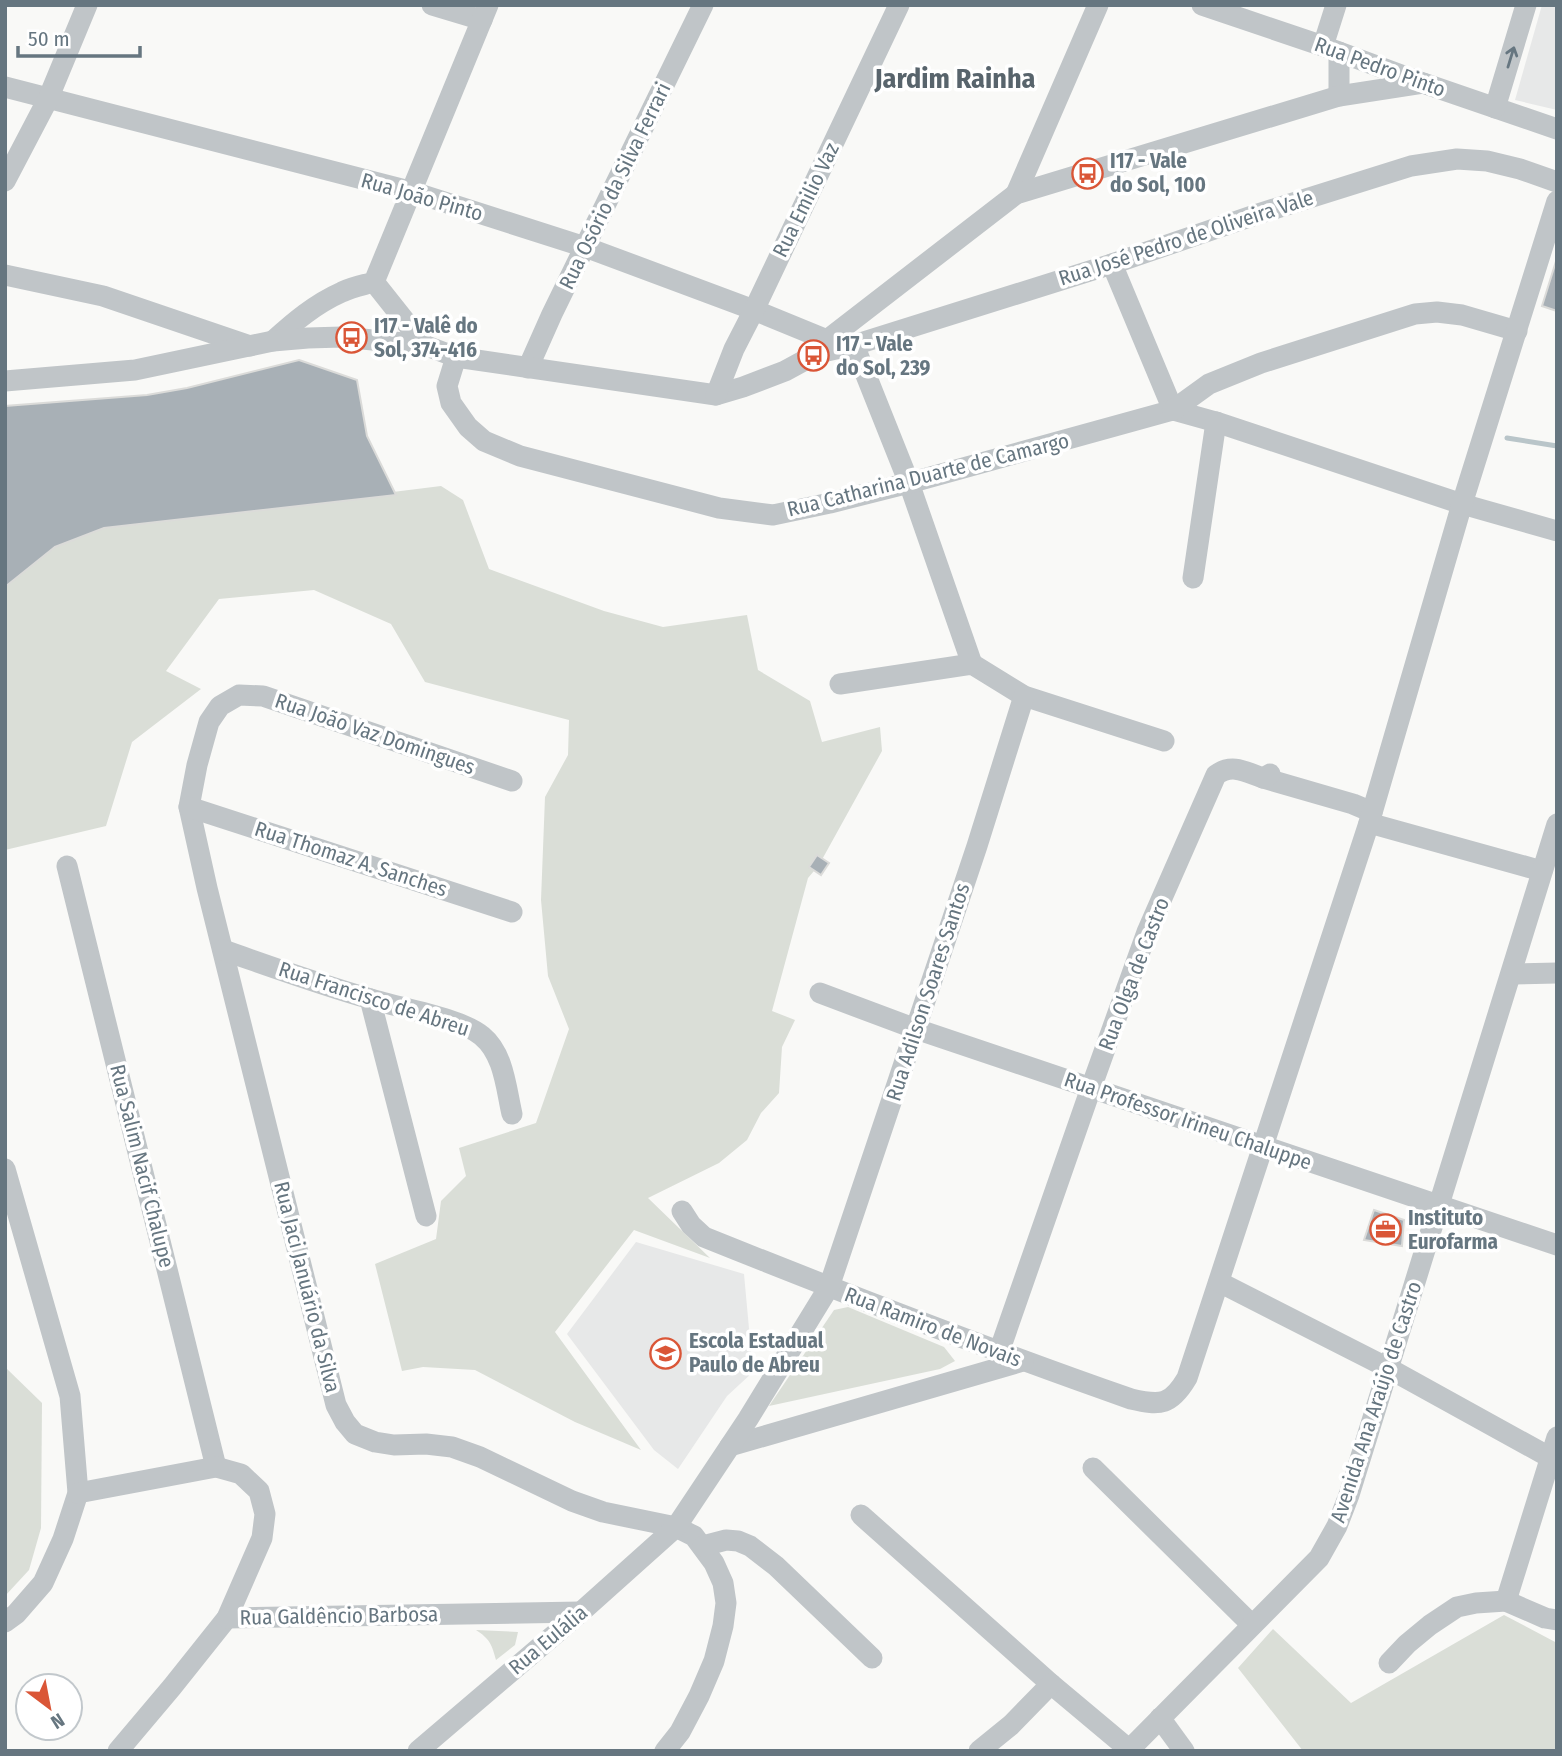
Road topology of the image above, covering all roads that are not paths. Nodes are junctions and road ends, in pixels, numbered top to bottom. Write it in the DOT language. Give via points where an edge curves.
graph roads {
  1 [pos="87,5"];
  2 [pos="432,5"];
  3 [pos="703,5"];
  4 [pos="899,5"];
  5 [pos="1098,5"];
  6 [pos="1202,5"];
  7 [pos="1336,5"];
  8 [pos="1526,5"];
  9 [pos="485,13"];
  10 [pos="1331,49"];
  11 [pos="1423,83"];
  12 [pos="5,88"];
  13 [pos="1339,96"];
  14 [pos="48,99"];
  15 [pos="1496,108"];
  16 [pos="1557,129"];
  17 [pos="5,181"];
  18 [pos="1557,182"];
  19 [pos="412,192"];
  20 [pos="1016,194"];
  21 [pos="1557,201"];
  22 [pos="585,247"];
  23 [pos="1112,264"];
  24 [pos="5,275"];
  25 [pos="374,282"];
  26 [pos="754,310"];
  27 [pos="1517,331"];
  28 [pos="262,344"];
  29 [pos="424,345"];
  30 [pos="854,345"];
  31 [pos="823,346"];
  32 [pos="456,357"];
  33 [pos="528,368"];
  34 [pos="5,381"];
  35 [pos="716,395"];
  36 [pos="1173,410"];
  37 [pos="1216,422"];
  38 [pos="909,483"];
  39 [pos="1462,504"];
  40 [pos="1557,531"];
  41 [pos="1193,578"];
  42 [pos="972,664"];
  43 [pos="840,684"];
  44 [pos="1024,696"];
  45 [pos="1164,741"];
  46 [pos="512,781"];
  47 [pos="189,807"];
  48 [pos="1371,817"];
  49 [pos="1557,824"];
  50 [pos="67,866"];
  51 [pos="1542,871"];
  52 [pos="512,912"];
  53 [pos="223,950"];
  54 [pos="1557,973"];
  55 [pos="1511,974"];
  56 [pos="820,993"];
  57 [pos="370,999"];
  58 [pos="916,1029"];
  59 [pos="1091,1088"];
  60 [pos="512,1114"];
  61 [pos="1263,1146"];
  62 [pos="5,1169"];
  63 [pos="1439,1206"];
  64 [pos="682,1211"];
  65 [pos="426,1216"];
  66 [pos="1557,1245"];
  67 [pos="1219,1282"];
  68 [pos="829,1287"];
  69 [pos="999,1352"];
  70 [pos="1023,1361"];
  71 [pos="1388,1368"];
  72 [pos="1557,1437"];
  73 [pos="730,1446"];
  74 [pos="1550,1458"];
  75 [pos="216,1467"];
  76 [pos="1093,1468"];
  77 [pos="78,1493"];
  78 [pos="861,1515"];
  79 [pos="676,1527"];
  80 [pos="703,1546"];
  81 [pos="1506,1601"];
  82 [pos="581,1612"];
  83 [pos="227,1618"];
  84 [pos="1557,1620"];
  85 [pos="5,1622"];
  86 [pos="1252,1625"];
  87 [pos="872,1658"];
  88 [pos="1389,1664"];
  89 [pos="1051,1684"];
  90 [pos="1160,1718"];
  91 [pos="1137,1748"];
  92 [pos="118,1751"];
  93 [pos="418,1751"];
  94 [pos="665,1751"];
  95 [pos="979,1751"];
  96 [pos="1184,1751"];
  1 -- 14 [label="street"];
  2 -- 9 [label="street"];
  3 -- 22 [label="street, Rua Osório da Silva Ferrari"];
  4 -- 26 [label="street, Rua Emilio Vaz"];
  5 -- 20 [label="street"];
  6 -- 10 [label="street, Rua Pedro Pinto"];
  7 -- 10 [label="street"];
  15 -- 8 [label="street, one-way"];
  9 -- 19 [label="street"];
  10 -- 11 [label="street, Rua Pedro Pinto"];
  10 -- 13 [label="street"];
  11 -- 13 [label="street"];
  11 -- 15 [label="street, Rua Pedro Pinto"];
  12 -- 14 [label="street, Rua João Pinto"];
  13 -- 20 [label="street"];
  14 -- 17 [label="street"];
  14 -- 19 [label="street, Rua João Pinto"];
  15 -- 16 [label="street, Rua Pedro Pinto"];
  18 -- 23 [label="street, Rua José Pedro de Oliveira Vale" via="1488,161 1457,159 1411,166"];
  19 -- 22 [label="street, Rua João Pinto"];
  19 -- 25 [label="street"];
  20 -- 31 [label="street"];
  21 -- 27 [label="street"];
  22 -- 26 [label="street, Rua João Pinto"];
  22 -- 33 [label="street, Rua Osório da Silva Ferrari"];
  23 -- 30 [label="street, Rua José Pedro de Oliveira Vale"];
  23 -- 36 [label="street"];
  24 -- 28 [label="street" via="103,296"];
  25 -- 28 [label="street" via="318,305"];
  25 -- 29 [label="street"];
  26 -- 31 [label="street, Rua João Pinto"];
  26 -- 35 [label="street, Rua Emilio Vaz"];
  27 -- 36 [label="street" via="1462,316 1415,314 1261,363 1209,384"];
  27 -- 39 [label="street"];
  28 -- 29 [label="street" via="342,337"];
  28 -- 34 [label="street" via="135,370"];
  29 -- 32 [label="street"];
  30 -- 31 [label="street, Rua José Pedro de Oliveira Vale"];
  30 -- 38 [label="street"];
  31 -- 35 [label="street" via="785,371"];
  32 -- 33 [label="street"];
  32 -- 38 [label="street, Rua Catharina Duarte de Camargo" via="447,386 467,427 484,441 520,456 719,508 772,515"];
  33 -- 35 [label="street"];
  36 -- 37 [label="street"];
  36 -- 38 [label="street, Rua Catharina Duarte de Camargo"];
  37 -- 39 [label="street"];
  37 -- 41 [label="street"];
  38 -- 42 [label="street"];
  39 -- 40 [label="street"];
  39 -- 48 [label="street"];
  42 -- 43 [label="street"];
  42 -- 44 [label="street"];
  44 -- 45 [label="street"];
  44 -- 58 [label="street, Rua Adilson Soares Santos"];
  46 -- 47 [label="street, Rua João Vaz Domingues" via="263,696 239,695 219,706 209,722"];
  47 -- 52 [label="street, Rua Thomaz A. Sanches"];
  47 -- 53 [label="street, Rua Jaci Januário da Silva"];
  48 -- 51 [label="street"];
  48 -- 59 [label="street, Rua Olga de Castro" via="1353,804 1267,776 1225,768 1216,775 1147,932"];
  48 -- 61 [label="street"];
  49 -- 51 [label="street, Avenida Ana Araújo de Castro"];
  50 -- 75 [label="street, Rua Salim Nacif Chalupe"];
  51 -- 55 [label="street, Avenida Ana Araújo de Castro"];
  53 -- 57 [label="street, Rua Francisco de Abreu"];
  53 -- 79 [label="street, Rua Jaci Januário da Silva" via="336,1405 345,1422 355,1434 375,1442 452,1447 572,1501"];
  54 -- 55 [label="street"];
  55 -- 63 [label="street, Avenida Ana Araújo de Castro"];
  56 -- 58 [label="street, Rua Professor Irineu Chaluppe"];
  57 -- 60 [label="street, Rua Francisco de Abreu" via="460,1024 481,1035 495,1051"];
  57 -- 65 [label="street"];
  58 -- 59 [label="street, Rua Professor Irineu Chaluppe"];
  58 -- 68 [label="street, Rua Adilson Soares Santos"];
  59 -- 61 [label="street, Rua Professor Irineu Chaluppe"];
  59 -- 69 [label="street, Rua Olga de Castro"];
  61 -- 63 [label="street, Rua Professor Irineu Chaluppe"];
  61 -- 67 [label="street"];
  62 -- 77 [label="street" via="70,1396"];
  63 -- 66 [label="street, Rua Professor Irineu Chaluppe"];
  63 -- 71 [label="street, Avenida Ana Araújo de Castro"];
  64 -- 68 [label="street, Rua Ramiro de Novais" via="704,1237"];
  67 -- 70 [label="street, Rua Ramiro de Novais" via="1187,1378 1178,1393 1165,1402 1131,1399"];
  67 -- 71 [label="street"];
  68 -- 69 [label="street, Rua Ramiro de Novais"];
  68 -- 73 [label="street, Rua Adilson Soares Santos"];
  69 -- 70 [label="street, Rua Ramiro de Novais"];
  70 -- 73 [label="street"];
  71 -- 74 [label="street"];
  71 -- 86 [label="street, Avenida Ana Araújo de Castro" via="1337,1526 1319,1558"];
  72 -- 74 [label="street"];
  73 -- 79 [label="street, Rua Eulália"];
  74 -- 81 [label="street"];
  75 -- 77 [label="street"];
  75 -- 83 [label="street" via="241,1474 259,1491 265,1514 262,1538"];
  76 -- 86 [label="street"];
  77 -- 85 [label="street" via="43,1583"];
  78 -- 89 [label="street"];
  79 -- 80 [label="street"];
  79 -- 82 [label="street, Rua Eulália"];
  80 -- 87 [label="street" via="726,1540 750,1546"];
  80 -- 94 [label="street" via="723,1583 723,1626 699,1696"];
  81 -- 84 [label="street"];
  81 -- 88 [label="street" via="1457,1607 1407,1644"];
  82 -- 83 [label="street, Rua Galdêncio Barbosa"];
  82 -- 93 [label="street, Rua Eulália"];
  83 -- 92 [label="street, Rua Galdêncio Barbosa"];
  86 -- 90 [label="street, Avenida Ana Araújo de Castro"];
  89 -- 91 [label="street"];
  89 -- 95 [label="street"];
  90 -- 91 [label="street, Avenida Ana Araújo de Castro"];
  90 -- 96 [label="street"];
}
